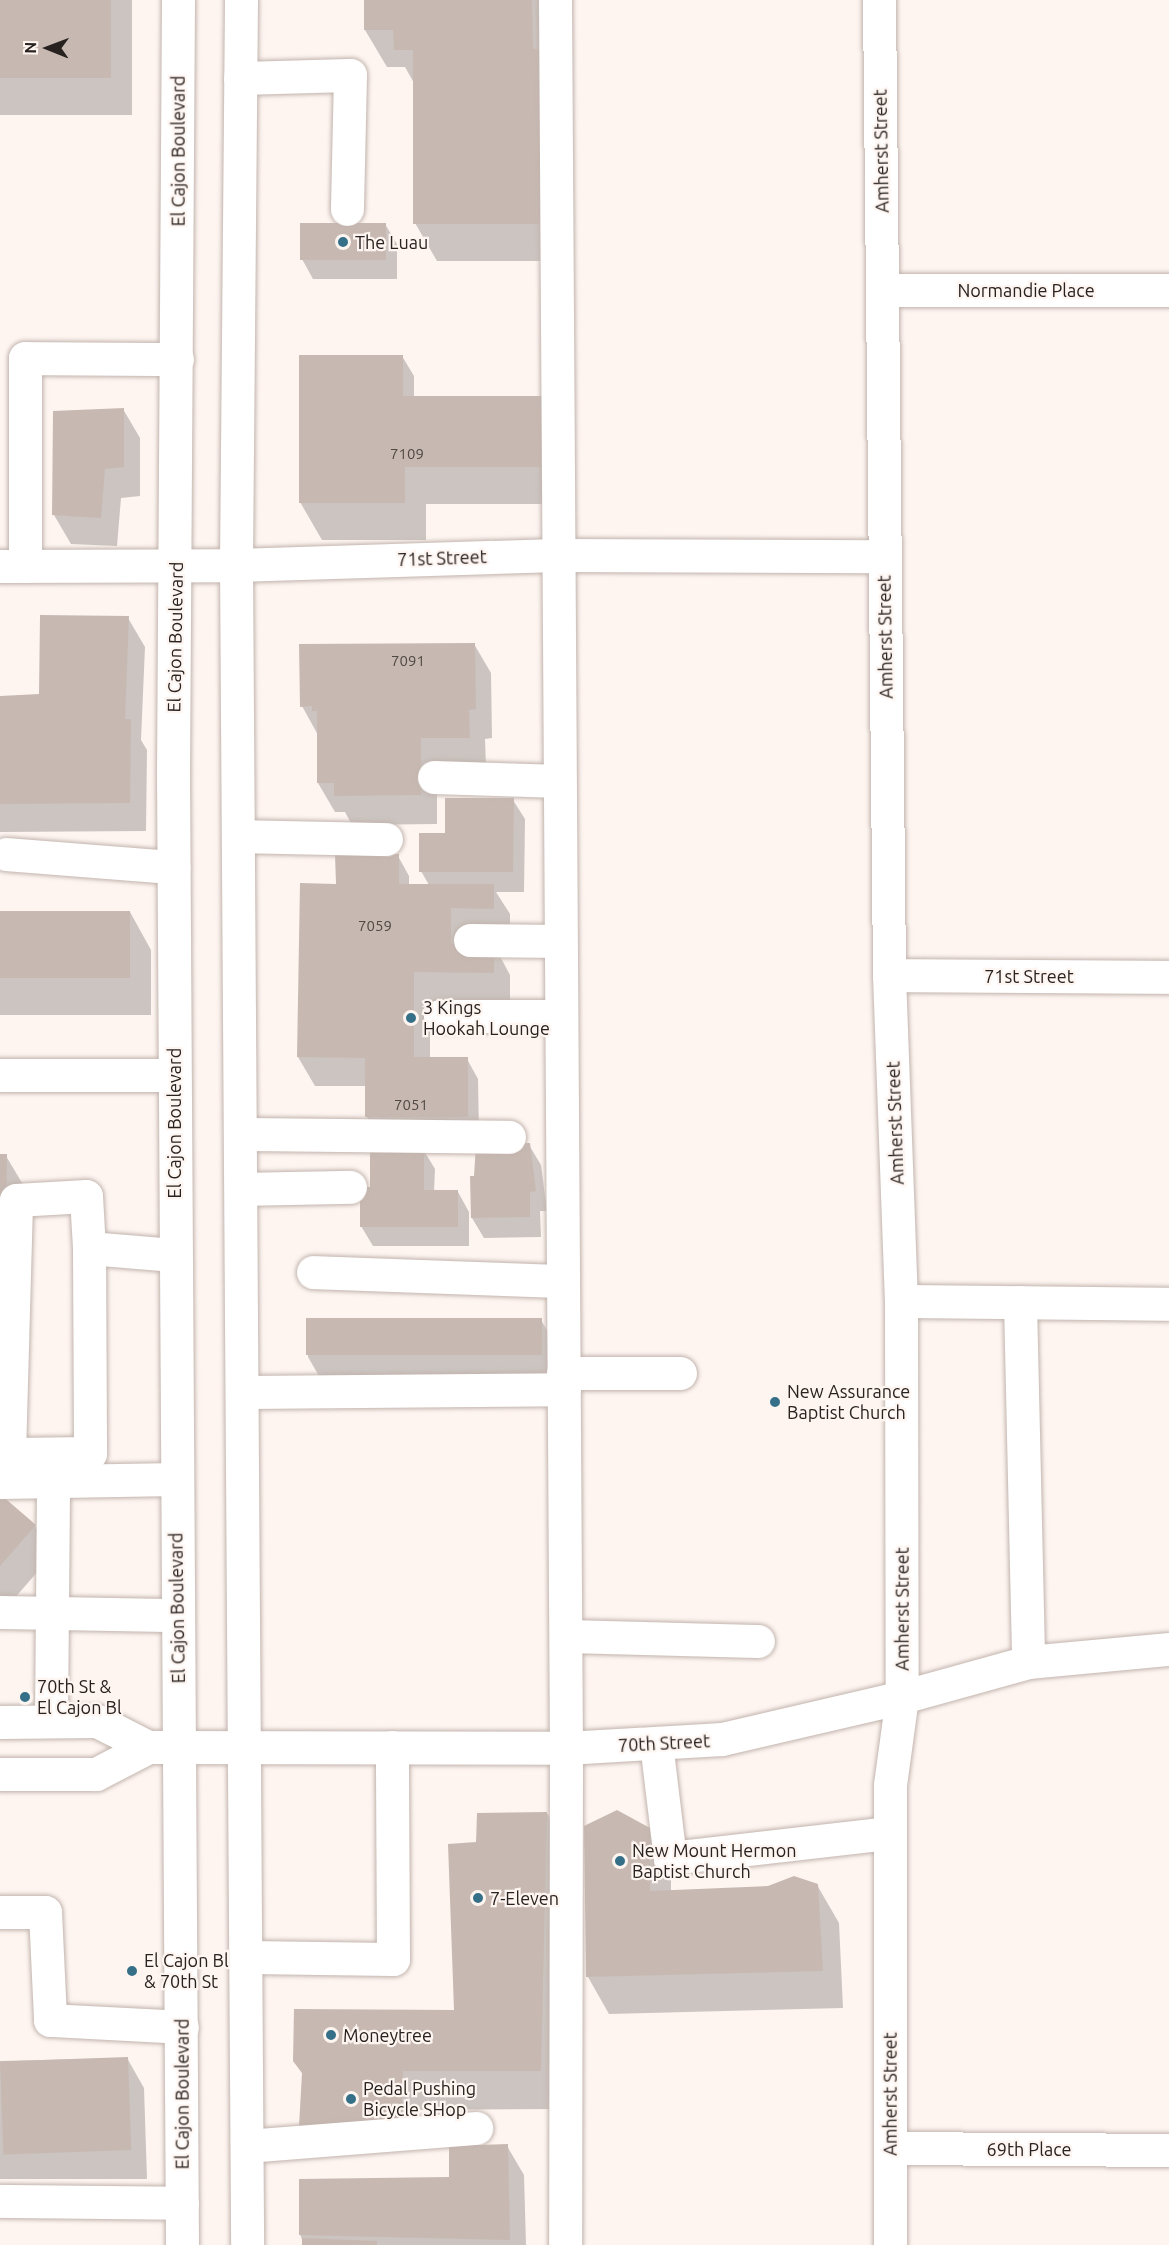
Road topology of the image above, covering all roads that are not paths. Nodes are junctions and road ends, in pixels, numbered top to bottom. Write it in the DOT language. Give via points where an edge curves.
graph roads {
  1 [pos="178,0"];
  2 [pos="241,0"];
  3 [pos="555,0"];
  4 [pos="879,0"];
  5 [pos="240,78"];
  6 [pos="347,209"];
  7 [pos="882,290"];
  8 [pos="1169,290"];
  9 [pos="177,359"];
  10 [pos="557,555"];
  11 [pos="884,556"];
  12 [pos="177,565"];
  13 [pos="236,565"];
  14 [pos="12,566"];
  15 [pos="434,777"];
  16 [pos="559,781"];
  17 [pos="239,837"];
  18 [pos="386,839"];
  19 [pos="6,854"];
  20 [pos="173,867"];
  21 [pos="470,940"];
  22 [pos="560,941"];
  23 [pos="889,975"];
  24 [pos="1169,977"];
  25 [pos="440,1016"];
  26 [pos="561,1016"];
  27 [pos="0,1075"];
  28 [pos="174,1075"];
  29 [pos="242,1134"];
  30 [pos="509,1137"];
  31 [pos="350,1187"];
  32 [pos="242,1189"];
  33 [pos="89,1248"];
  34 [pos="174,1255"];
  35 [pos="313,1272"];
  36 [pos="563,1281"];
  37 [pos="901,1301"];
  38 [pos="1020,1302"];
  39 [pos="1169,1304"];
  40 [pos="680,1373"];
  41 [pos="564,1381"];
  42 [pos="245,1392"];
  43 [pos="175,1479"];
  44 [pos="53,1481"];
  45 [pos="0,1482"];
  46 [pos="0,1612"];
  47 [pos="178,1615"];
  48 [pos="52,1616"];
  49 [pos="566,1636"];
  50 [pos="758,1641"];
  51 [pos="1169,1649"];
  52 [pos="1028,1662"];
  53 [pos="902,1697"];
  54 [pos="51,1721"];
  55 [pos="0,1722"];
  56 [pos="656,1743"];
  57 [pos="148,1747"];
  58 [pos="180,1747"];
  59 [pos="246,1747"];
  60 [pos="392,1747"];
  61 [pos="566,1748"];
  62 [pos="0,1774"];
  63 [pos="890,1833"];
  64 [pos="0,1912"];
  65 [pos="247,1957"];
  66 [pos="182,2027"];
  67 [pos="476,2128"];
  68 [pos="247,2146"];
  69 [pos="890,2148"];
  70 [pos="1169,2150"];
  71 [pos="0,2201"];
  72 [pos="182,2203"];
  73 [pos="182,2245"];
  74 [pos="247,2245"];
  75 [pos="565,2245"];
  76 [pos="890,2245"];
  1 -- 9 [label="main road, El Cajon Boulevard"];
  2 -- 5 [label="main road"];
  3 -- 10 [label="main road"];
  4 -- 7 [label="main road, Amherst Street"];
  5 -- 6 [label="main road" via="350,75"];
  5 -- 13 [label="main road"];
  7 -- 8 [label="main road, Normandie Place"];
  7 -- 11 [label="main road, Amherst Street"];
  9 -- 12 [label="main road, El Cajon Boulevard"];
  9 -- 14 [label="main road" via="25,358"];
  10 -- 11 [label="main road, 71st Street"];
  10 -- 13 [label="main road, 71st Street"];
  10 -- 16 [label="main road"];
  11 -- 23 [label="main road, Amherst Street"];
  12 -- 13 [label="main road, 71st Street"];
  12 -- 14 [label="main road, 71st Street"];
  12 -- 20 [label="main road, El Cajon Boulevard"];
  13 -- 17 [label="main road"];
  15 -- 16 [label="main road"];
  16 -- 22 [label="main road"];
  17 -- 18 [label="main road"];
  17 -- 29 [label="main road"];
  19 -- 20 [label="main road"];
  20 -- 28 [label="main road, El Cajon Boulevard"];
  21 -- 22 [label="main road"];
  22 -- 26 [label="main road"];
  23 -- 24 [label="main road, 71st Street"];
  23 -- 37 [label="main road, Amherst Street"];
  25 -- 26 [label="main road"];
  26 -- 36 [label="main road"];
  27 -- 28 [label="main road"];
  28 -- 34 [label="main road, El Cajon Boulevard"];
  29 -- 30 [label="main road"];
  29 -- 32 [label="main road"];
  31 -- 32 [label="main road"];
  32 -- 42 [label="main road"];
  33 -- 33 [label="main road" via="86,1196 15,1200 9,1454 90,1453"];
  33 -- 34 [label="main road"];
  34 -- 43 [label="main road, El Cajon Boulevard"];
  35 -- 36 [label="main road"];
  36 -- 41 [label="main road"];
  37 -- 38 [label="main road"];
  37 -- 53 [label="main road, Amherst Street"];
  38 -- 39 [label="main road"];
  38 -- 52 [label="main road"];
  40 -- 41 [label="main road"];
  41 -- 42 [label="main road"];
  41 -- 49 [label="main road"];
  42 -- 59 [label="main road"];
  43 -- 44 [label="main road"];
  43 -- 47 [label="main road, El Cajon Boulevard"];
  44 -- 45 [label="main road"];
  44 -- 48 [label="main road"];
  46 -- 48 [label="main road"];
  47 -- 48 [label="main road"];
  47 -- 58 [label="main road, El Cajon Boulevard"];
  48 -- 54 [label="main road"];
  49 -- 50 [label="main road"];
  49 -- 61 [label="main road"];
  51 -- 52 [label="main road, 70th Street"];
  52 -- 53 [label="main road, 70th Street"];
  53 -- 56 [label="main road, 70th Street" via="722,1739"];
  53 -- 63 [label="main road, Amherst Street" via="890,1779"];
  54 -- 55 [label="main road, 70th Street"];
  54 -- 57 [label="main road, 70th Street" via="97,1721"];
  56 -- 61 [label="main road, 70th Street"];
  56 -- 63 [label="main road" via="670,1857"];
  57 -- 58 [label="main road, 70th Street"];
  57 -- 62 [label="main road, 70th Street" via="96,1774"];
  58 -- 59 [label="main road, 70th Street"];
  58 -- 66 [label="main road, El Cajon Boulevard"];
  59 -- 60 [label="main road, 70th Street"];
  59 -- 65 [label="main road"];
  60 -- 61 [label="main road, 70th Street"];
  60 -- 65 [label="main road" via="393,1959"];
  61 -- 75 [label="main road"];
  63 -- 69 [label="main road, Amherst Street"];
  64 -- 66 [label="main road" via="45,1912 50,2020"];
  65 -- 68 [label="main road"];
  66 -- 72 [label="main road, El Cajon Boulevard"];
  67 -- 68 [label="main road"];
  68 -- 74 [label="main road"];
  69 -- 70 [label="main road, 69th Place"];
  69 -- 76 [label="main road, Amherst Street"];
  71 -- 72 [label="main road"];
  72 -- 73 [label="main road, El Cajon Boulevard"];
}
